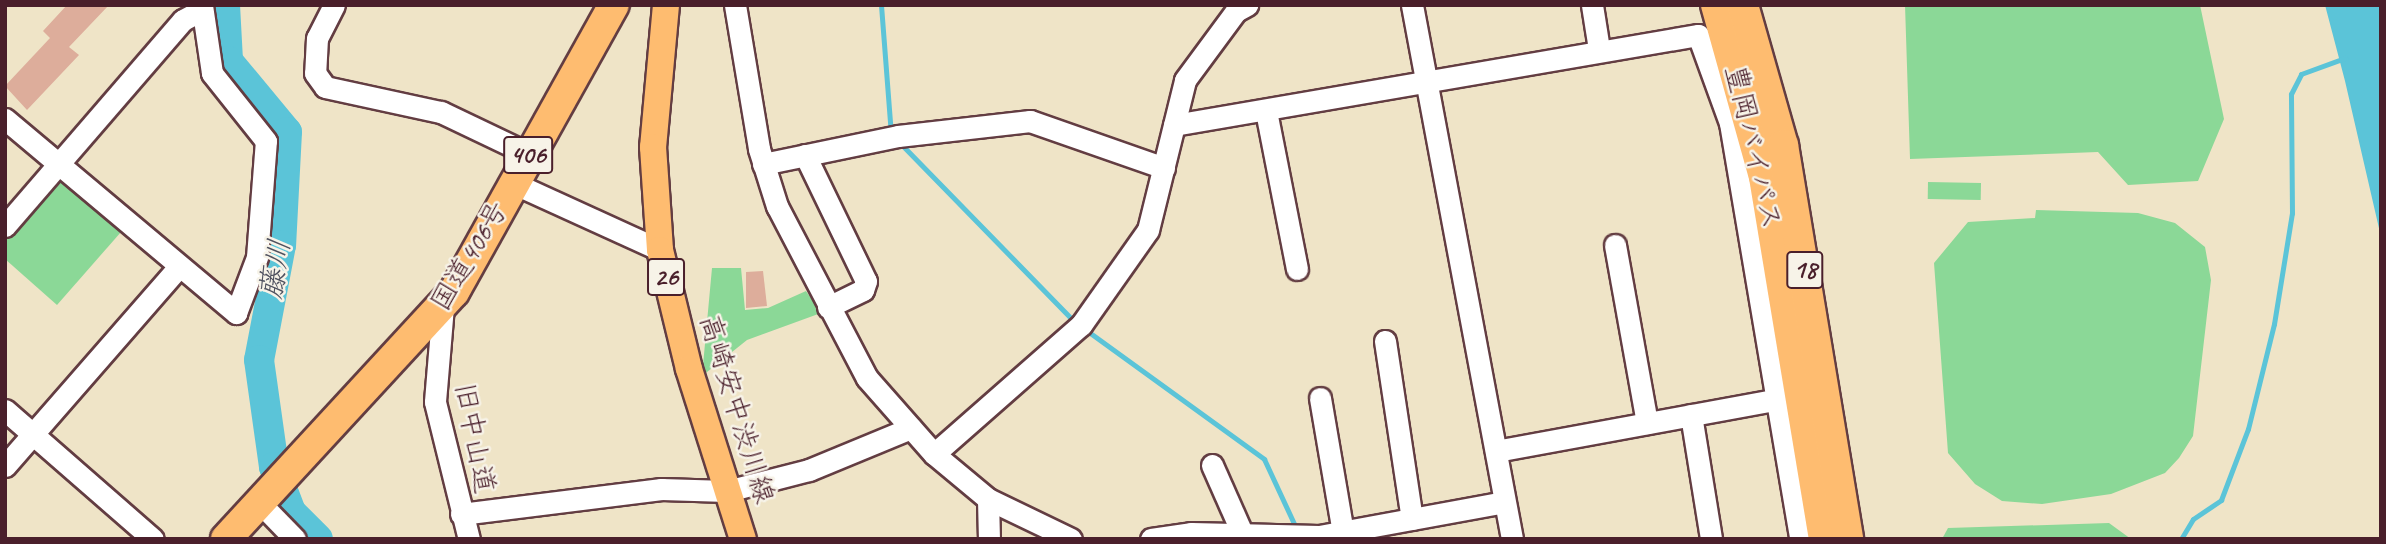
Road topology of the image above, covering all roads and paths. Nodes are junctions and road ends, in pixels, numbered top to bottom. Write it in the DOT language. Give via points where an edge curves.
graph roads {
  1 [pos="334,5"];
  2 [pos="614,5"];
  3 [pos="666,5"];
  4 [pos="735,5"];
  5 [pos="1247,5"];
  6 [pos="1412,5"];
  7 [pos="1592,5"];
  8 [pos="1716,5"];
  9 [pos="1743,5"];
  10 [pos="201,8"];
  11 [pos="1599,50"];
  12 [pos="1426,82"];
  13 [pos="1266,111"];
  14 [pos="5,119"];
  15 [pos="1174,125"];
  16 [pos="529,154"];
  17 [pos="804,155"];
  18 [pos="59,164"];
  19 [pos="763,164"];
  20 [pos="1164,167"];
  21 [pos="513,183"];
  22 [pos="5,226"];
  23 [pos="1615,245"];
  24 [pos="660,250"];
  25 [pos="178,268"];
  26 [pos="1297,269"];
  27 [pos="443,306"];
  28 [pos="828,307"];
  29 [pos="1385,341"];
  30 [pos="1320,398"];
  31 [pos="1788,398"];
  32 [pos="5,410"];
  33 [pos="1691,415"];
  34 [pos="1647,423"];
  35 [pos="911,428"];
  36 [pos="33,435"];
  37 [pos="1496,451"];
  38 [pos="934,454"];
  39 [pos="1212,464"];
  40 [pos="5,466"];
  41 [pos="272,488"];
  42 [pos="727,491"];
  43 [pos="988,499"];
  44 [pos="1504,502"];
  45 [pos="461,514"];
  46 [pos="1412,519"];
  47 [pos="1343,532"];
  48 [pos="1243,535"];
  49 [pos="153,539"];
  50 [pos="226,539"];
  51 [pos="295,539"];
  52 [pos="469,539"];
  53 [pos="743,539"];
  54 [pos="989,539"];
  55 [pos="1071,539"];
  56 [pos="1151,539"];
  57 [pos="1512,539"];
  58 [pos="1711,539"];
  59 [pos="1800,539"];
  60 [pos="1824,539"];
  61 [pos="1848,539"];
  1 -- 16 [label="street" via="317,38 315,73 325,87 440,112"];
  2 -- 16 [label="highway, 国道406号 / 406"];
  3 -- 24 [label="main road, 高崎安中渋川線 / 26" via="653,147"];
  4 -- 19 [label="street"];
  5 -- 15 [label="street" via="1198,58"];
  6 -- 12 [label="street"];
  7 -- 11 [label="street"];
  8 -- 31 [label="highway, 豊岡バイパス / 18" via="1764,177"];
  9 -- 61 [label="highway, 豊岡バイパス / 18" via="1783,145"];
  10 -- 18 [label="street" via="183,20"];
  10 -- 25 [label="street" via="212,73 266,141 263,215 252,279 236,313"];
  11 -- 12 [label="street"];
  11 -- 31 [label="street" via="1694,33 1705,43 1730,123"];
  12 -- 13 [label="street"];
  12 -- 37 [label="street"];
  13 -- 15 [label="street"];
  13 -- 26 [label="street"];
  14 -- 18 [label="street"];
  15 -- 20 [label="street"];
  16 -- 21 [label="highway, 国道406号 / 406"];
  17 -- 19 [label="street"];
  17 -- 20 [label="street" via="1030,121"];
  17 -- 28 [label="street" via="866,281 863,290"];
  18 -- 22 [label="street"];
  18 -- 25 [label="street"];
  19 -- 28 [label="street"];
  20 -- 38 [label="street" via="1148,230 1081,325"];
  21 -- 24 [label="street"];
  21 -- 27 [label="highway, 国道406号 / 406"];
  23 -- 34 [label="street"];
  24 -- 42 [label="main road, 高崎安中渋川線 / 26"];
  25 -- 36 [label="street"];
  27 -- 41 [label="highway, 国道406号 / 406"];
  27 -- 45 [label="street, 旧中山道" via="435,402"];
  28 -- 35 [label="street" via="867,378"];
  29 -- 46 [label="street"];
  30 -- 47 [label="street"];
  31 -- 33 [label="street"];
  31 -- 59 [label="street"];
  31 -- 60 [label="highway, 豊岡バイパス / 18"];
  32 -- 36 [label="street"];
  33 -- 34 [label="street"];
  33 -- 58 [label="street"];
  34 -- 37 [label="street"];
  35 -- 38 [label="street"];
  35 -- 42 [label="street" via="809,470"];
  36 -- 40 [label="street"];
  36 -- 49 [label="street"];
  37 -- 44 [label="street"];
  38 -- 43 [label="street"];
  39 -- 48 [label="street"];
  41 -- 50 [label="highway, 国道406号 / 406"];
  41 -- 51 [label="street"];
  42 -- 45 [label="street" via="661,489"];
  42 -- 53 [label="main road, 高崎安中渋川線 / 26"];
  43 -- 54 [label="street"];
  43 -- 55 [label="street"];
  44 -- 46 [label="street"];
  44 -- 57 [label="street"];
  45 -- 52 [label="street, 旧中山道"];
  46 -- 47 [label="street"];
  47 -- 48 [label="street"];
  48 -- 56 [label="street"];
}
